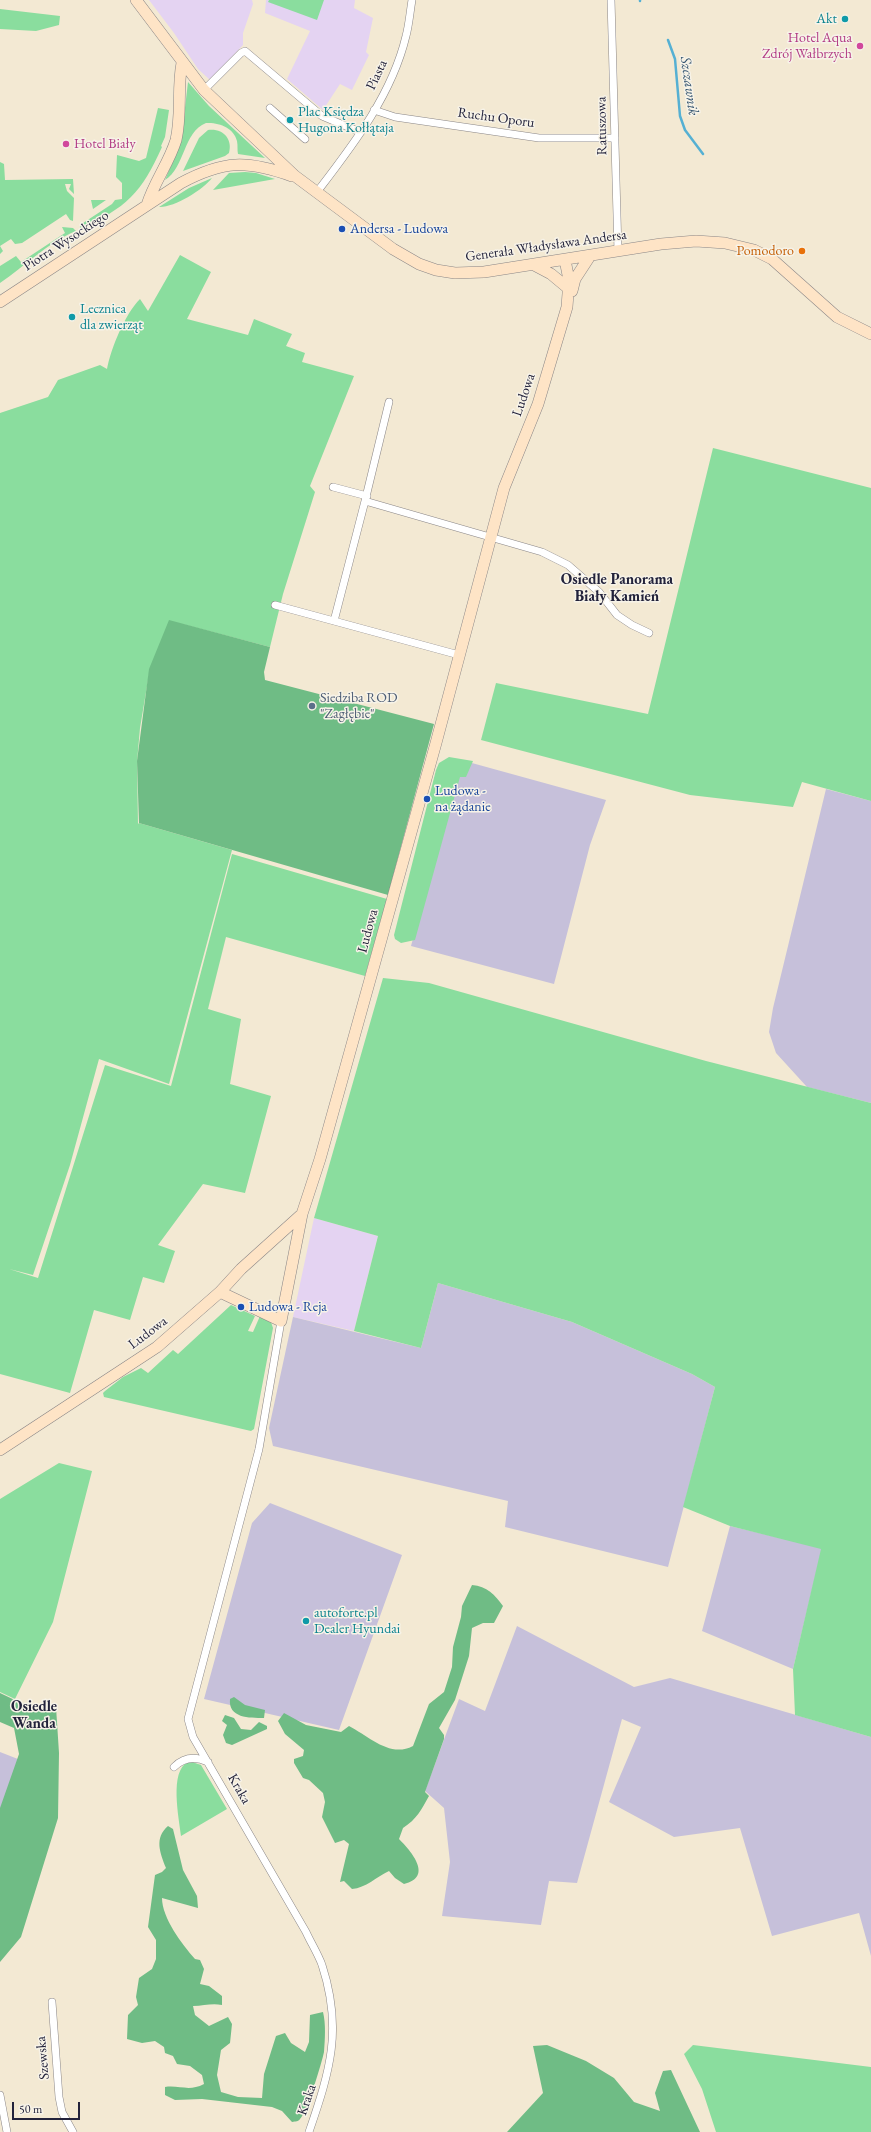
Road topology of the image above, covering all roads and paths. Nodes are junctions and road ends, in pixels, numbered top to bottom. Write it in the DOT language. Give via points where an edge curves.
graph roads {
  1 [pos="136,0"];
  2 [pos="412,0"];
  3 [pos="611,0"];
  4 [pos="182,63"];
  5 [pos="204,90"];
  6 [pos="270,108"];
  7 [pos="374,110"];
  8 [pos="360,132"];
  9 [pos="615,138"];
  10 [pos="305,139"];
  11 [pos="265,147"];
  12 [pos="274,169"];
  13 [pos="295,176"];
  14 [pos="317,192"];
  15 [pos="147,205"];
  16 [pos="618,251"];
  17 [pos="590,256"];
  18 [pos="565,260"];
  19 [pos="534,265"];
  20 [pos="569,294"];
  21 [pos="0,302"];
  22 [pos="871,334"];
  23 [pos="389,402"];
  24 [pos="333,487"];
  25 [pos="366,498"];
  26 [pos="490,537"];
  27 [pos="275,605"];
  28 [pos="334,621"];
  29 [pos="649,633"];
  30 [pos="459,655"];
  31 [pos="302,1214"];
  32 [pos="220,1292"];
  33 [pos="281,1322"];
  34 [pos="259,1448"];
  35 [pos="0,1450"];
  36 [pos="208,1762"];
  37 [pos="174,1767"];
  38 [pos="52,2002"];
  39 [pos="0,2095"];
  40 [pos="7,2132"];
  41 [pos="73,2132"];
  42 [pos="309,2132"];
  1 -- 4 [label="street, Generała Władysława Andersa"];
  2 -- 7 [label="street, Piasta" via="407,36 394,72"];
  3 -- 9 [label="street, Ratuszowa"];
  4 -- 5 [label="street, Generała Władysława Andersa"];
  4 -- 15 [label="street" via="176,140"];
  5 -- 8 [label="street" via="245,51 322,116"];
  5 -- 11 [label="street, Generała Władysława Andersa" via="224,112"];
  6 -- 10 [label="street"];
  7 -- 8 [label="street, Piasta"];
  7 -- 9 [label="street, Ruchu Oporu" via="396,117 539,138"];
  8 -- 14 [label="street, Piasta"];
  9 -- 16 [label="street, Ratuszowa"];
  11 -- 12 [label="street"];
  11 -- 13 [label="street, Generała Władysława Andersa"];
  12 -- 13 [label="street, Piotra Wysockiego"];
  12 -- 15 [label="street, Piotra Wysockiego" via="251,164 224,166 189,178"];
  13 -- 14 [label="street, Generała Władysława Andersa"];
  14 -- 19 [label="street, Generała Władysława Andersa" via="393,249 419,264 436,270 455,273 484,272"];
  15 -- 21 [label="street, Piotra Wysockiego"];
  16 -- 17 [label="street, Generała Władysława Andersa"];
  16 -- 22 [label="street, Generała Władysława Andersa" via="696,241 725,243 754,250 788,271 837,317"];
  17 -- 18 [label="street, Generała Władysława Andersa"];
  17 -- 20 [label="street" via="575,279"];
  18 -- 19 [label="street, Generała Władysława Andersa"];
  18 -- 20 [label="street, Ludowa"];
  19 -- 20 [label="street" via="551,274"];
  20 -- 26 [label="street, Ludowa" via="538,404 504,488"];
  23 -- 25 [label="street"];
  24 -- 25 [label="street"];
  25 -- 26 [label="street"];
  25 -- 28 [label="street"];
  26 -- 29 [label="street" via="542,552 568,565 599,592 617,616"];
  26 -- 30 [label="street, Ludowa"];
  27 -- 28 [label="street"];
  28 -- 30 [label="street"];
  30 -- 31 [label="street, Ludowa" via="320,1159"];
  31 -- 32 [label="street, Ludowa" via="241,1269"];
  31 -- 33 [label="street, Ludowa"];
  32 -- 33 [label="street"];
  32 -- 35 [label="street, Ludowa" via="157,1347"];
  33 -- 34 [label="street, Ludowa"];
  34 -- 36 [label="street, Kraka" via="188,1719 194,1737"];
  36 -- 37 [label="street" via="189,1758"];
  36 -- 42 [label="street, Kraka" via="306,1932 321,1965 331,2003 333,2044 326,2082"];
  38 -- 41 [label="street, Szewska" via="59,2097 62,2112"];
  39 -- 40 [label="street"];
}
